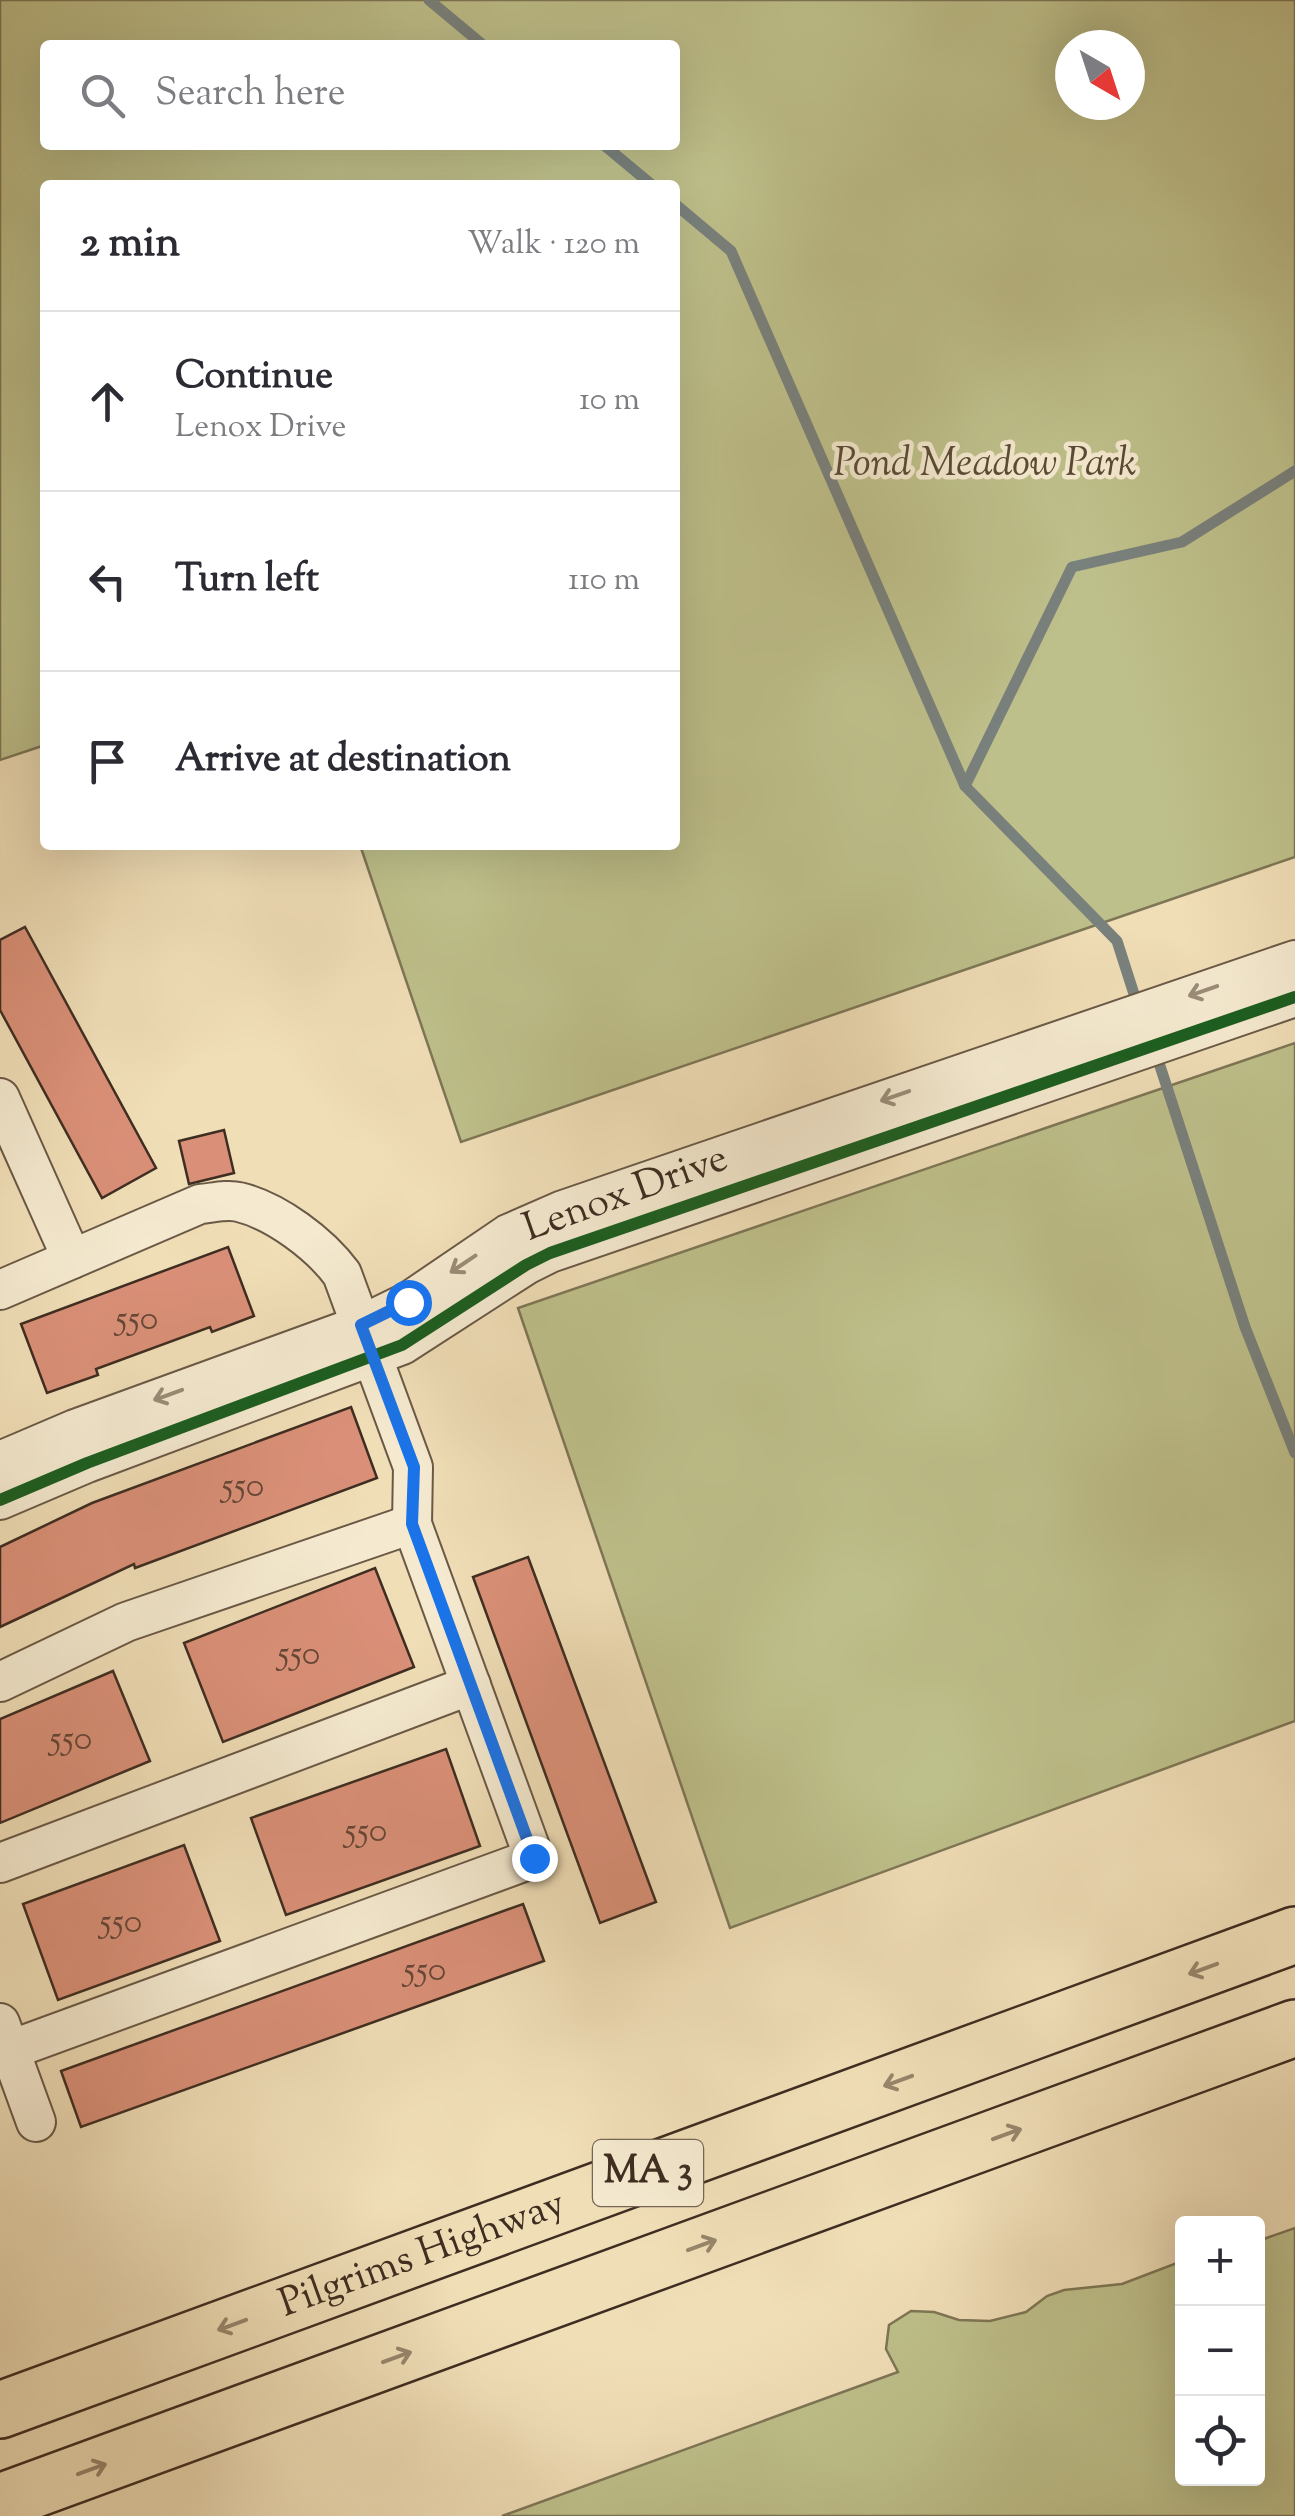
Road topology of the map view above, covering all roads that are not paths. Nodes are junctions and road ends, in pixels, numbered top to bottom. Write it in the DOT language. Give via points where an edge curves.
graph roads {
  1 [pos="1295,960"];
  2 [pos="1295,997"];
  3 [pos="0,1098"];
  4 [pos="753,1164"];
  5 [pos="72,1259"];
  6 [pos="0,1290"];
  7 [pos="368,1341"];
  8 [pos="0,1461"];
  9 [pos="0,1500"];
  10 [pos="412,1524"];
  11 [pos="0,1682"];
  12 [pos="471,1685"];
  13 [pos="0,1862"];
  14 [pos="1295,1936"];
  15 [pos="1295,2028"];
  16 [pos="5,2036"];
  17 [pos="36,2122"];
  18 [pos="0,2410"];
  19 [pos="0,2502"];
  1 -- 4 [label="street, Lenox Drive, one-way"];
  2 -- 4 [label="street, Lenox Drive"];
  3 -- 5 [label="street"];
  4 -- 7 [label="street, Lenox Drive" via="536,1221 408,1302"];
  5 -- 6 [label="street"];
  5 -- 7 [label="street" via="200,1204 235,1200 266,1212 329,1256"];
  7 -- 8 [label="street, Lenox Drive, one-way" via="74,1429"];
  7 -- 9 [label="street, Lenox Drive"];
  7 -- 10 [label="street" via="414,1467"];
  10 -- 11 [label="street" via="126,1622"];
  10 -- 12 [label="street"];
  12 -- 13 [label="street"];
  12 -- 16 [label="street" via="534,1858"];
  14 -- 18 [label="highway, Pilgrims Highway / MA 3, one-way"];
  19 -- 15 [label="highway, MA 3, one-way"];
  16 -- 17 [label="street"];
}
